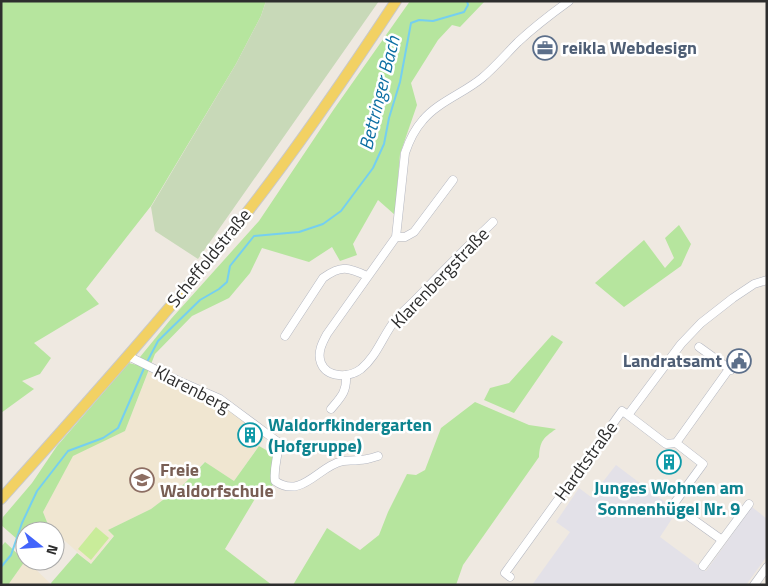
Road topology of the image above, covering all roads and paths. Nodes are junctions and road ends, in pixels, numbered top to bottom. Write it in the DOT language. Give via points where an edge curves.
graph roads {
  1 [pos="396,1"];
  2 [pos="569,1"];
  3 [pos="453,180"];
  4 [pos="494,222"];
  5 [pos="396,237"];
  6 [pos="367,276"];
  7 [pos="767,280"];
  8 [pos="285,336"];
  9 [pos="699,347"];
  10 [pos="131,357"];
  11 [pos="346,375"];
  12 [pos="331,410"];
  13 [pos="628,416"];
  14 [pos="676,443"];
  15 [pos="378,456"];
  16 [pos="1,499"];
  17 [pos="749,504"];
  18 [pos="722,540"];
  19 [pos="703,566"];
  20 [pos="767,567"];
  21 [pos="510,577"];
  22 [pos="754,585"];
  1 -- 10 [label="main road, Scheffoldstraße" via="329,103 268,186"];
  2 -- 5 [label="street" via="484,76 433,110 416,129 404,153"];
  3 -- 5 [label="street" via="414,232"];
  4 -- 11 [label="street, Klarenbergstraße" via="396,319 372,358 360,370"];
  5 -- 6 [label="street"];
  6 -- 8 [label="street" via="341,268 323,278"];
  6 -- 11 [label="street" via="321,345 319,354 326,370"];
  7 -- 13 [label="street, Hardtstraße" via="754,284 733,298 701,324 681,344"];
  9 -- 14 [label="street" via="730,370"];
  10 -- 15 [label="street, Klarenberg" via="220,399 278,442 275,481 282,486 308,482 341,461"];
  10 -- 16 [label="main road, Scheffoldstraße"];
  11 -- 12 [label="street" via="347,387"];
  13 -- 14 [label="street" via="666,444"];
  13 -- 21 [label="street, Hardtstraße" via="622,411 505,573"];
  14 -- 18 [label="street" via="703,464 674,505"];
  17 -- 18 [label="street"];
  18 -- 19 [label="street"];
  20 -- 22 [label="street"];
}
